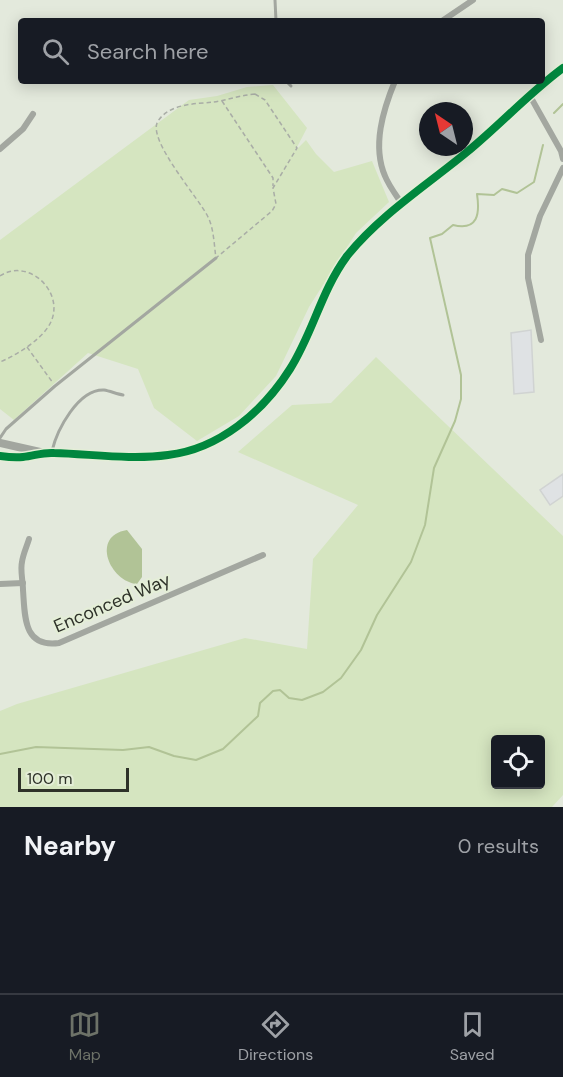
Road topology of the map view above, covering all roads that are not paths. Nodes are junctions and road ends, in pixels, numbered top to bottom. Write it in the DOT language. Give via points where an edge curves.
graph roads {
  1 [pos="275,0"];
  2 [pos="473,0"];
  3 [pos="276,18"];
  4 [pos="446,18"];
  5 [pos="563,68"];
  6 [pos="545,83"];
  7 [pos="394,84"];
  8 [pos="544,84"];
  9 [pos="530,96"];
  10 [pos="33,114"];
  11 [pos="0,148"];
  12 [pos="563,159"];
  13 [pos="563,168"];
  14 [pos="402,204"];
  15 [pos="216,258"];
  16 [pos="541,340"];
  17 [pos="123,395"];
  18 [pos="0,438"];
  19 [pos="0,443"];
  20 [pos="48,453"];
  21 [pos="0,456"];
  22 [pos="29,539"];
  23 [pos="263,555"];
  24 [pos="23,583"];
  25 [pos="0,584"];
  1 -- 3 [label="lane"];
  2 -- 4 [label="street"];
  5 -- 6 [label="street"];
  7 -- 14 [label="street" via="382,120 379,149 386,177"];
  8 -- 9 [label="street"];
  9 -- 12 [label="street"];
  9 -- 14 [label="street"];
  10 -- 11 [label="street" via="23,129"];
  13 -- 16 [label="street" via="540,216 528,255 528,278"];
  14 -- 20 [label="street" via="365,236 341,265 290,370 268,398 234,429 198,448 165,456"];
  15 -- 18 [label="lane" via="55,386"];
  17 -- 20 [label="lane" via="104,390 88,396 73,409"];
  19 -- 20 [label="street"];
  20 -- 21 [label="street"];
  22 -- 24 [label="street, Enconced Way" via="22,563"];
  23 -- 24 [label="street, Enconced Way" via="59,643 36,639 27,628"];
  24 -- 25 [label="street"];
}
